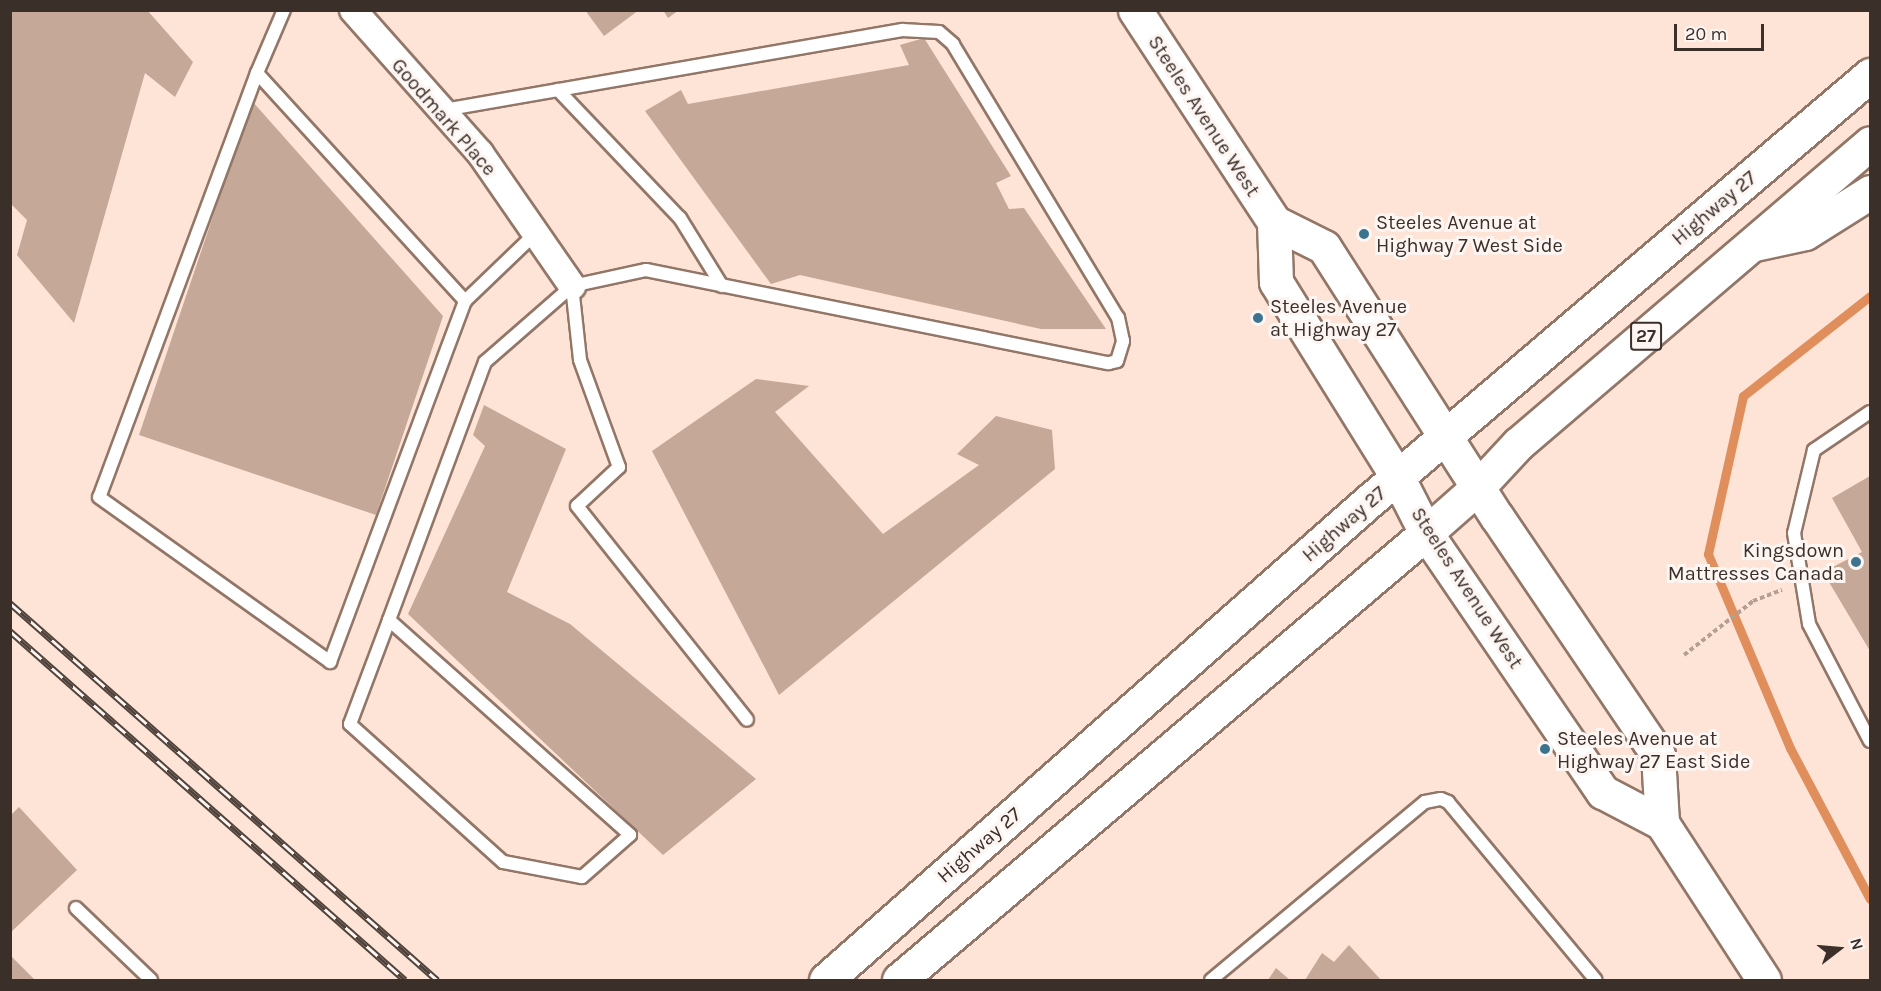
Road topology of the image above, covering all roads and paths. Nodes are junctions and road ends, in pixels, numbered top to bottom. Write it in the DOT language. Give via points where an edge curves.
graph roads {
  1 [pos="284,10"];
  2 [pos="353,10"];
  3 [pos="1135,10"];
  4 [pos="257,73"];
  5 [pos="1870,75"];
  6 [pos="558,90"];
  7 [pos="441,111"];
  8 [pos="1870,143"];
  9 [pos="1870,192"];
  10 [pos="1274,222"];
  11 [pos="536,233"];
  12 [pos="1755,244"];
  13 [pos="572,286"];
  14 [pos="722,286"];
  15 [pos="465,301"];
  16 [pos="1870,412"];
  17 [pos="1446,436"];
  18 [pos="1398,478"];
  19 [pos="1478,488"];
  20 [pos="1426,533"];
  21 [pos="1803,585"];
  22 [pos="389,620"];
  23 [pos="1684,655"];
  24 [pos="747,720"];
  25 [pos="1870,741"];
  26 [pos="1662,823"];
  27 [pos="76,908"];
  28 [pos="151,981"];
  29 [pos="825,981"];
  30 [pos="899,981"];
  31 [pos="1211,981"];
  32 [pos="1596,981"];
  33 [pos="1764,981"];
  1 -- 4 [label="lane"];
  2 -- 7 [label="street, Goodmark Place"];
  3 -- 10 [label="main road, Steeles Avenue West"];
  4 -- 15 [label="lane"];
  4 -- 15 [label="lane" via="99,497 330,662"];
  5 -- 17 [label="main road, Highway 27"];
  6 -- 7 [label="lane"];
  6 -- 14 [label="lane" via="680,218"];
  6 -- 14 [label="lane" via="902,30 939,32 953,44 1118,318 1121,354 1117,361 1109,363"];
  7 -- 11 [label="street, Goodmark Place" via="480,153"];
  8 -- 12 [label="main road, 27"];
  9 -- 12 [label="main road" via="1805,233"];
  10 -- 17 [label="main road, Steeles Avenue West" via="1324,247"];
  10 -- 18 [label="main road, Steeles Avenue West" via="1276,282"];
  11 -- 13 [label="street, Goodmark Place"];
  11 -- 15 [label="lane"];
  12 -- 19 [label="main road, 27" via="1518,444"];
  13 -- 14 [label="lane" via="646,270"];
  13 -- 22 [label="lane" via="485,362"];
  13 -- 24 [label="lane" via="580,360 619,467 576,506"];
  16 -- 21 [label="lane" via="1814,450 1794,533"];
  17 -- 18 [label="main road, Highway 27"];
  17 -- 19 [label="main road, Steeles Avenue West"];
  18 -- 20 [label="main road, Steeles Avenue West"];
  18 -- 29 [label="main road, Highway 27"];
  19 -- 20 [label="main road, 27"];
  19 -- 26 [label="main road, Steeles Avenue West" via="1658,755"];
  20 -- 26 [label="main road, Steeles Avenue West" via="1603,792"];
  20 -- 30 [label="main road"];
  21 -- 23 [label="path" via="1753,601"];
  21 -- 25 [label="lane" via="1809,624"];
  22 -- 22 [label="lane" via="350,724 503,862 582,877 630,835"];
  26 -- 33 [label="main road, Steeles Avenue West"];
  27 -- 28 [label="lane"];
  31 -- 32 [label="lane" via="1425,802 1441,799 1448,802"];
}
